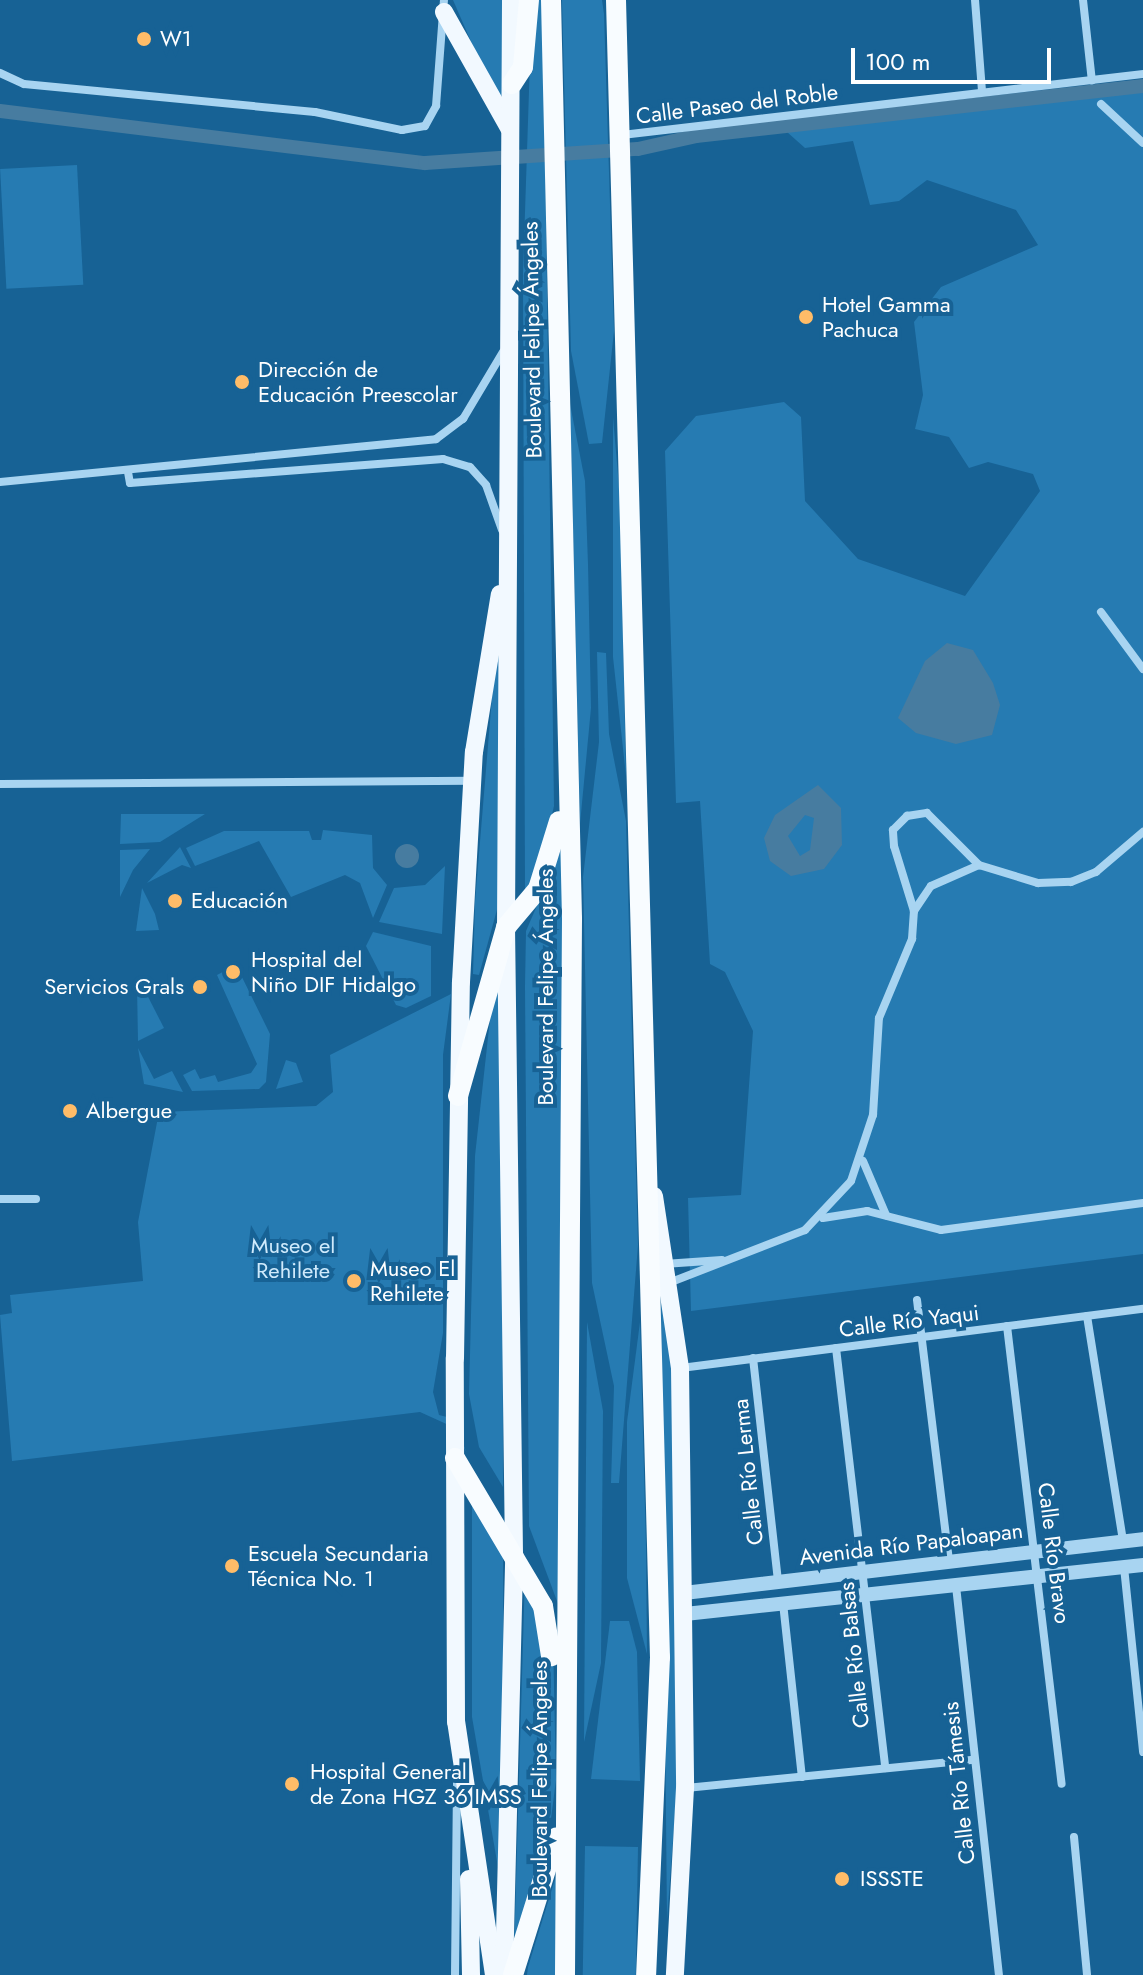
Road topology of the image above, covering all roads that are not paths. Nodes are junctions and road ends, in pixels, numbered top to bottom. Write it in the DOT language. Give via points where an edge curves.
graph roads {
  1 [pos="511,0"];
  2 [pos="529,0"];
  3 [pos="551,0"];
  4 [pos="616,0"];
  5 [pos="975,0"];
  6 [pos="1083,0"];
  7 [pos="444,6"];
  8 [pos="0,73"];
  9 [pos="1143,74"];
  10 [pos="1092,81"];
  11 [pos="512,84"];
  12 [pos="982,92"];
  13 [pos="1101,104"];
  14 [pos="512,134"];
  15 [pos="1143,143"];
  16 [pos="621,146"];
  17 [pos="507,344"];
  18 [pos="128,472"];
  19 [pos="0,482"];
  20 [pos="507,544"];
  21 [pos="507,568"];
  22 [pos="1101,612"];
  23 [pos="1143,669"];
  24 [pos="564,734"];
  25 [pos="473,781"];
  26 [pos="0,784"];
  27 [pos="1143,832"];
  28 [pos="979,865"];
  29 [pos="914,911"];
  30 [pos="506,927"];
  31 [pos="458,1096"];
  32 [pos="863,1161"];
  33 [pos="0,1199"];
  34 [pos="36,1199"];
  35 [pos="1143,1203"];
  36 [pos="886,1215"];
  37 [pos="822,1218"];
  38 [pos="727,1259"];
  39 [pos="661,1275"];
  40 [pos="917,1300"];
  41 [pos="1143,1309"];
  42 [pos="1087,1316"];
  43 [pos="1007,1326"];
  44 [pos="922,1337"];
  45 [pos="836,1348"];
  46 [pos="753,1358"];
  47 [pos="680,1368"];
  48 [pos="455,1458"];
  49 [pos="1143,1539"];
  50 [pos="1123,1542"];
  51 [pos="1036,1551"];
  52 [pos="514,1554"];
  53 [pos="949,1561"];
  54 [pos="1143,1565"];
  55 [pos="1124,1567"];
  56 [pos="863,1572"];
  57 [pos="1040,1578"];
  58 [pos="778,1582"];
  59 [pos="956,1586"];
  60 [pos="684,1593"];
  61 [pos="865,1594"];
  62 [pos="783,1603"];
  63 [pos="685,1614"];
  64 [pos="456,1722"];
  65 [pos="1143,1752"];
  66 [pos="563,1757"];
  67 [pos="974,1760"];
  68 [pos="885,1768"];
  69 [pos="802,1777"];
  70 [pos="1062,1784"];
  71 [pos="685,1788"];
  72 [pos="467,1821"];
  73 [pos="561,1823"];
  74 [pos="1074,1837"];
  75 [pos="677,1893"];
  76 [pos="455,1975"];
  77 [pos="471,1975"];
  78 [pos="494,1975"];
  79 [pos="504,1975"];
  80 [pos="513,1975"];
  81 [pos="565,1975"];
  82 [pos="646,1975"];
  83 [pos="667,1975"];
  84 [pos="675,1975"];
  85 [pos="999,1975"];
  86 [pos="1087,1975"];
  1 -- 11 [label="main road"];
  2 -- 11 [label="highway" via="523,67"];
  3 -- 24 [label="highway, Boulevard Felipe Ángeles"];
  4 -- 16 [label="highway"];
  5 -- 12 [label="street"];
  6 -- 10 [label="street"];
  7 -- 8 [label="street" via="436,106 425,126 402,130 315,112 24,84"];
  7 -- 14 [label="main road"];
  9 -- 10 [label="street, Calle Paseo del Roble"];
  10 -- 12 [label="street, Calle Paseo del Roble"];
  11 -- 14 [label="main road"];
  12 -- 16 [label="street, Calle Paseo del Roble"];
  13 -- 15 [label="street"];
  14 -- 17 [label="main road"];
  16 -- 39 [label="highway" via="653,1186"];
  17 -- 18 [label="street" via="463,419 436,439"];
  17 -- 20 [label="main road"];
  18 -- 19 [label="street"];
  18 -- 20 [label="street" via="130,483 443,459 470,467 486,485"];
  20 -- 21 [label="main road"];
  21 -- 25 [label="main road" via="492,624"];
  21 -- 30 [label="main road"];
  22 -- 23 [label="street"];
  24 -- 30 [label="highway" via="552,860"];
  24 -- 66 [label="highway, Boulevard Felipe Ángeles" via="572,919"];
  25 -- 26 [label="street"];
  25 -- 31 [label="main road"];
  27 -- 28 [label="street" via="1133,847 1071,882 1038,883"];
  28 -- 29 [label="street" via="931,886"];
  28 -- 29 [label="street" via="927,813 907,816 893,830 894,846"];
  29 -- 32 [label="street" via="912,939 874,1040 873,1115"];
  30 -- 31 [label="highway"];
  30 -- 52 [label="main road"];
  31 -- 48 [label="main road"];
  32 -- 36 [label="street"];
  32 -- 37 [label="street"];
  33 -- 34 [label="street"];
  35 -- 36 [label="street" via="941,1230"];
  36 -- 37 [label="street" via="845,1211"];
  37 -- 38 [label="street"];
  38 -- 39 [label="street"];
  38 -- 39 [label="street"];
  39 -- 47 [label="main road"];
  39 -- 82 [label="highway" via="660,1657"];
  40 -- 44 [label="street"];
  41 -- 42 [label="street, Calle Río Yaqui"];
  42 -- 43 [label="street, Calle Río Yaqui"];
  42 -- 50 [label="street"];
  43 -- 44 [label="street, Calle Río Yaqui"];
  43 -- 51 [label="street, Calle Río Bravo"];
  44 -- 45 [label="street, Calle Río Yaqui"];
  44 -- 53 [label="street"];
  45 -- 46 [label="street, Calle Río Yaqui"];
  45 -- 56 [label="street, Calle Río Balsas"];
  46 -- 47 [label="street, Calle Río Yaqui"];
  46 -- 58 [label="street, Calle Río Lerma"];
  47 -- 60 [label="main road"];
  48 -- 52 [label="highway"];
  48 -- 64 [label="main road"];
  49 -- 50 [label="street, Avenida Río Papaloapan"];
  50 -- 51 [label="street, Avenida Río Papaloapan"];
  51 -- 53 [label="street, Avenida Río Papaloapan"];
  51 -- 57 [label="street, Calle Río Bravo"];
  52 -- 66 [label="highway" via="550,1633"];
  52 -- 79 [label="main road"];
  53 -- 56 [label="street, Avenida Río Papaloapan"];
  54 -- 55 [label="street, Avenida Río Papaloapan"];
  55 -- 57 [label="street, Avenida Río Papaloapan"];
  55 -- 65 [label="street"];
  56 -- 58 [label="street, Avenida Río Papaloapan"];
  56 -- 61 [label="street, Calle Río Balsas"];
  57 -- 59 [label="street, Avenida Río Papaloapan"];
  57 -- 70 [label="street, Calle Río Bravo"];
  58 -- 60 [label="street, Avenida Río Papaloapan"];
  59 -- 61 [label="street, Avenida Río Papaloapan"];
  59 -- 67 [label="street, Calle Río Támesis"];
  60 -- 63 [label="main road"];
  61 -- 62 [label="street, Avenida Río Papaloapan"];
  61 -- 68 [label="street, Calle Río Balsas"];
  62 -- 63 [label="street, Avenida Río Papaloapan"];
  62 -- 69 [label="street"];
  63 -- 71 [label="main road"];
  64 -- 72 [label="main road"];
  64 -- 76 [label="street"];
  66 -- 73 [label="highway, Boulevard Felipe Ángeles"];
  67 -- 68 [label="street"];
  67 -- 85 [label="street, Calle Río Támesis"];
  68 -- 69 [label="street"];
  69 -- 71 [label="street"];
  71 -- 75 [label="main road"];
  72 -- 77 [label="main road"];
  72 -- 78 [label="main road"];
  73 -- 80 [label="highway"];
  73 -- 81 [label="highway, Boulevard Felipe Ángeles"];
  74 -- 86 [label="street"];
  75 -- 83 [label="main road"];
  75 -- 84 [label="main road"];
}
